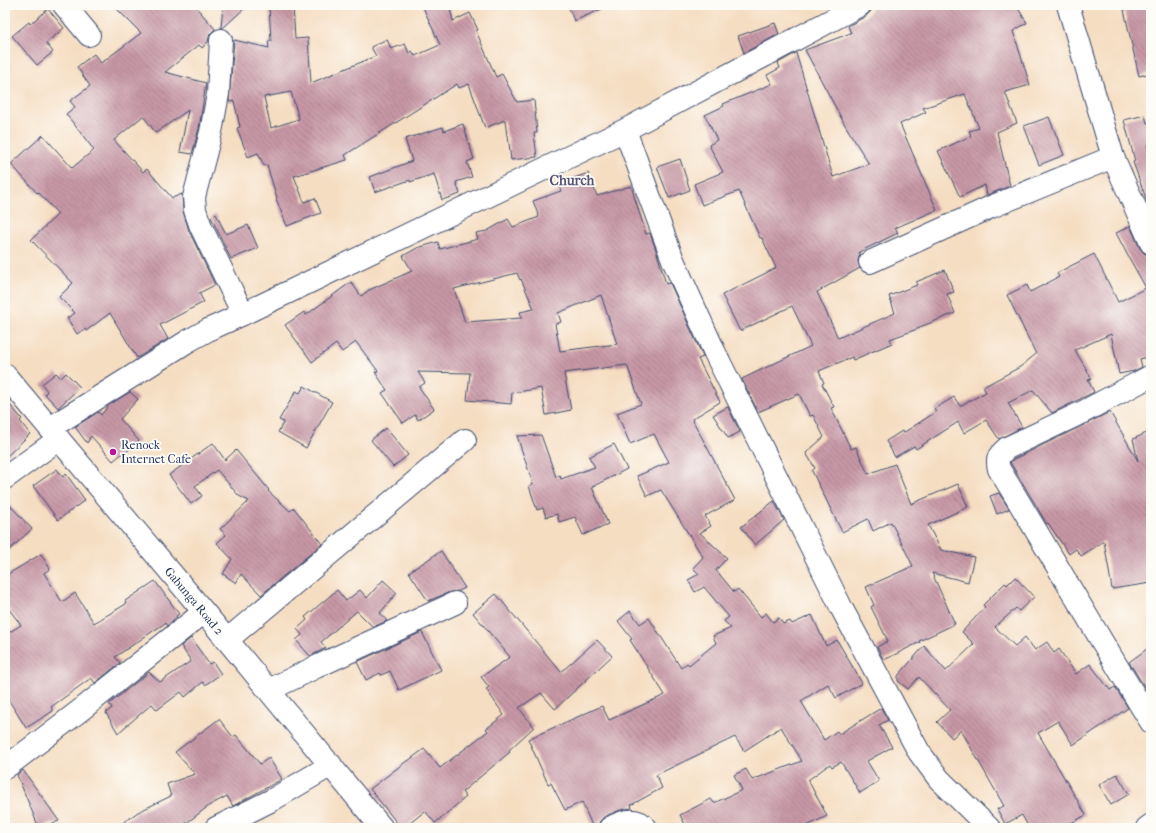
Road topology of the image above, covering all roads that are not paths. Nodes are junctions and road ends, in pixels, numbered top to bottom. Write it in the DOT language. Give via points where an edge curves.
graph roads {
  1 [pos="64,5"];
  2 [pos="860,5"];
  3 [pos="1068,5"];
  4 [pos="89,35"];
  5 [pos="221,40"];
  6 [pos="625,130"];
  7 [pos="1113,157"];
  8 [pos="1151,243"];
  9 [pos="870,262"];
  10 [pos="243,314"];
  11 [pos="5,375"];
  12 [pos="1151,376"];
  13 [pos="54,434"];
  14 [pos="465,440"];
  15 [pos="5,478"];
  16 [pos="456,603"];
  17 [pos="204,612"];
  18 [pos="227,640"];
  19 [pos="269,690"];
  20 [pos="1151,722"];
  21 [pos="331,765"];
  22 [pos="5,768"];
  23 [pos="1151,825"];
  24 [pos="216,828"];
  25 [pos="382,828"];
  26 [pos="610,828"];
  27 [pos="646,828"];
  28 [pos="989,828"];
  29 [pos="1147,828"];
  1 -- 4 [label="street"];
  2 -- 6 [label="street"];
  3 -- 7 [label="street"];
  5 -- 10 [label="street" via="218,94 194,197 195,210"];
  6 -- 10 [label="street"];
  6 -- 28 [label="street" via="686,289 842,609 919,752 939,779"];
  7 -- 8 [label="street"];
  7 -- 9 [label="street" via="991,207"];
  10 -- 13 [label="street" via="188,341"];
  11 -- 13 [label="street, Gabunga Road 2"];
  12 -- 20 [label="street" via="1007,448 1000,454 997,462"];
  13 -- 15 [label="street"];
  13 -- 17 [label="street, Gabunga Road 2"];
  14 -- 18 [label="street"];
  16 -- 19 [label="street"];
  17 -- 18 [label="street, Gabunga Road 2"];
  17 -- 22 [label="street"];
  18 -- 19 [label="street, Gabunga Road 2"];
  19 -- 21 [label="street, Gabunga Road 2"];
  21 -- 24 [label="street" via="272,800"];
  21 -- 25 [label="street, Gabunga Road 2"];
  23 -- 29 [label="street"];
  26 -- 27 [label="street" via="631,820 636,820"];
}
